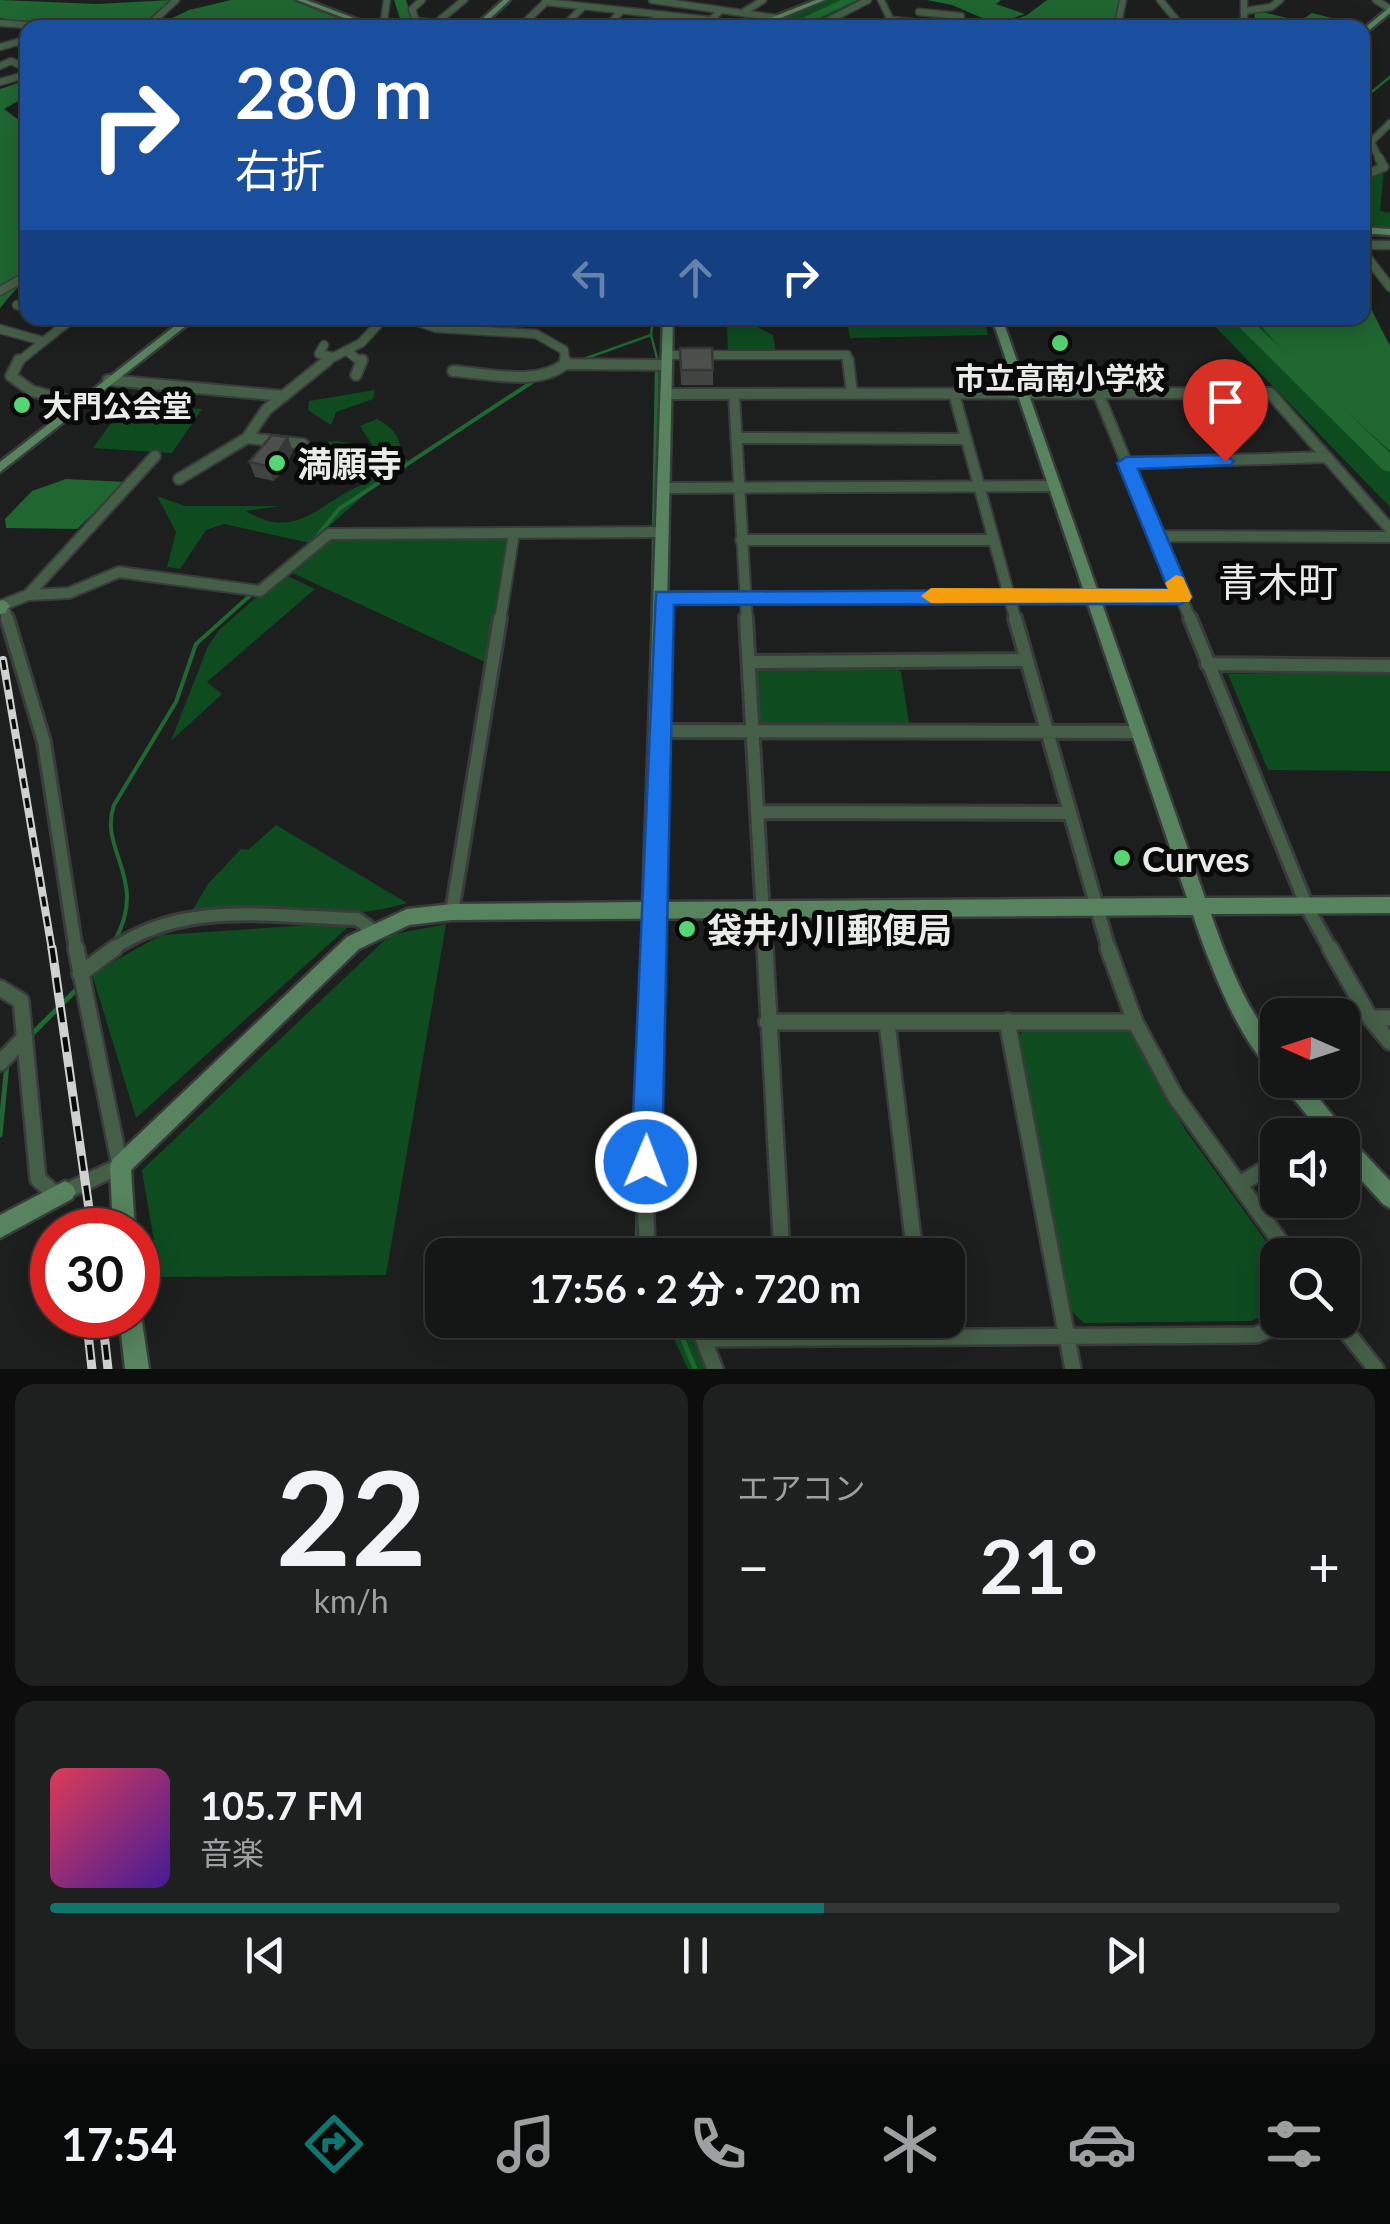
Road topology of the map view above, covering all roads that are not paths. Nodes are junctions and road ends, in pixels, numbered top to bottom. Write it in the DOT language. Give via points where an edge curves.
graph roads {
  1 [pos="176,0"];
  2 [pos="300,0"];
  3 [pos="422,0"];
  4 [pos="464,0"];
  5 [pos="507,0"];
  6 [pos="652,0"];
  7 [pos="763,0"];
  8 [pos="822,0"];
  9 [pos="868,0"];
  10 [pos="913,0"];
  11 [pos="1160,0"];
  12 [pos="1244,0"];
  13 [pos="1280,0"];
  14 [pos="1376,0"];
  15 [pos="547,1"];
  16 [pos="583,7"];
  17 [pos="720,10"];
  18 [pos="1245,10"];
  19 [pos="1390,10"];
  20 [pos="621,11"];
  21 [pos="920,12"];
  22 [pos="742,13"];
  23 [pos="658,15"];
  24 [pos="776,18"];
  25 [pos="155,20"];
  26 [pos="356,20"];
  27 [pos="416,20"];
  28 [pos="440,20"];
  29 [pos="484,20"];
  30 [pos="527,20"];
  31 [pos="570,20"];
  32 [pos="613,20"];
  33 [pos="654,20"];
  34 [pos="770,20"];
  35 [pos="785,20"];
  36 [pos="827,20"];
  37 [pos="916,20"];
  38 [pos="953,20"];
  39 [pos="1176,20"];
  40 [pos="1244,20"];
  41 [pos="1370,27"];
  42 [pos="1390,123"];
  43 [pos="1370,173"];
  44 [pos="1370,261"];
  45 [pos="1390,287"];
  46 [pos="17,305"];
  47 [pos="20,306"];
  48 [pos="65,325"];
  49 [pos="181,325"];
  50 [pos="378,325"];
  51 [pos="427,325"];
  52 [pos="668,325"];
  53 [pos="999,325"];
  54 [pos="0,329"];
  55 [pos="43,342"];
  56 [pos="324,346"];
  57 [pos="347,351"];
  58 [pos="335,357"];
  59 [pos="666,360"];
  60 [pos="565,364"];
  61 [pos="453,372"];
  62 [pos="356,375"];
  63 [pos="108,380"];
  64 [pos="1098,393"];
  65 [pos="665,394"];
  66 [pos="852,394"];
  67 [pos="954,394"];
  68 [pos="1024,394"];
  69 [pos="734,395"];
  70 [pos="284,396"];
  71 [pos="80,404"];
  72 [pos="247,438"];
  73 [pos="736,438"];
  74 [pos="966,439"];
  75 [pos="303,444"];
  76 [pos="156,456"];
  77 [pos="1326,457"];
  78 [pos="1126,463"];
  79 [pos="0,468"];
  80 [pos="179,479"];
  81 [pos="978,485"];
  82 [pos="1056,486"];
  83 [pos="738,487"];
  84 [pos="665,488"];
  85 [pos="1390,529"];
  86 [pos="664,532"];
  87 [pos="514,533"];
  88 [pos="1157,536"];
  89 [pos="1390,537"];
  90 [pos="741,540"];
  91 [pos="993,540"];
  92 [pos="28,595"];
  93 [pos="1008,595"];
  94 [pos="1095,596"];
  95 [pos="664,597"];
  96 [pos="744,597"];
  97 [pos="1181,597"];
  98 [pos="1,602"];
  99 [pos="1026,660"];
  100 [pos="749,662"];
  101 [pos="1208,664"];
  102 [pos="1390,666"];
  103 [pos="659,731"];
  104 [pos="751,732"];
  105 [pos="1046,732"];
  106 [pos="1139,732"];
  107 [pos="758,812"];
  108 [pos="1068,813"];
  109 [pos="1390,906"];
  110 [pos="1308,908"];
  111 [pos="1200,909"];
  112 [pos="1095,910"];
  113 [pos="652,911"];
  114 [pos="762,911"];
  115 [pos="452,912"];
  116 [pos="374,931"];
  117 [pos="80,974"];
  118 [pos="0,988"];
  119 [pos="1370,1018"];
  120 [pos="1390,1018"];
  121 [pos="1007,1020"];
  122 [pos="767,1022"];
  123 [pos="1135,1022"];
  124 [pos="886,1023"];
  125 [pos="25,1038"];
  126 [pos="1260,1042"];
  127 [pos="1390,1042"];
  128 [pos="0,1063"];
  129 [pos="1360,1165"];
  130 [pos="120,1166"];
  131 [pos="1260,1172"];
  132 [pos="1240,1184"];
  133 [pos="65,1192"];
  134 [pos="1390,1197"];
  135 [pos="123,1208"];
  136 [pos="0,1227"];
  137 [pos="647,1238"];
  138 [pos="781,1238"];
  139 [pos="914,1238"];
  140 [pos="1278,1238"];
  141 [pos="965,1330"];
  142 [pos="1260,1332"];
  143 [pos="1066,1336"];
  144 [pos="133,1338"];
  145 [pos="714,1338"];
  146 [pos="1351,1338"];
  147 [pos="707,1339"];
  148 [pos="137,1369"];
  149 [pos="715,1369"];
  150 [pos="1073,1369"];
  151 [pos="1376,1369"];
  1 -- 25 [label="street"];
  2 -- 26 [label="street"];
  3 -- 27 [label="street" via="412,9"];
  4 -- 28 [label="street"];
  5 -- 29 [label="street"];
  6 -- 17 [label="street"];
  7 -- 22 [label="street"];
  8 -- 24 [label="street"];
  9 -- 36 [label="street"];
  10 -- 21 [label="street"];
  11 -- 39 [label="street"];
  12 -- 18 [label="street"];
  13 -- 18 [label="street"];
  14 -- 19 [label="street"];
  15 -- 16 [label="street"];
  15 -- 30 [label="street"];
  16 -- 20 [label="street"];
  16 -- 31 [label="street"];
  17 -- 22 [label="street"];
  17 -- 23 [label="street" via="711,20"];
  18 -- 40 [label="street"];
  19 -- 41 [label="street"];
  20 -- 23 [label="street"];
  20 -- 32 [label="street"];
  21 -- 37 [label="street"];
  21 -- 38 [label="street" via="961,16"];
  22 -- 24 [label="street"];
  23 -- 33 [label="street"];
  24 -- 34 [label="street"];
  24 -- 35 [label="street"];
  42 -- 43 [label="street" via="1371,142 1384,167"];
  44 -- 45 [label="street"];
  46 -- 47 [label="street"];
  48 -- 55 [label="street"];
  49 -- 63 [label="street"];
  50 -- 57 [label="street"];
  51 -- 60 [label="street" via="548,337 564,350"];
  52 -- 59 [label="street"];
  53 -- 68 [label="street"];
  54 -- 55 [label="street"];
  55 -- 71 [label="street" via="19,360 11,376 32,390"];
  56 -- 58 [label="street" via="319,354"];
  57 -- 58 [label="street"];
  57 -- 62 [label="street" via="362,360"];
  58 -- 70 [label="street"];
  59 -- 60 [label="street"];
  59 -- 65 [label="street"];
  59 -- 66 [label="street" via="847,355"];
  60 -- 61 [label="street" via="546,376"];
  63 -- 70 [label="street"];
  63 -- 71 [label="street"];
  64 -- 68 [label="street"];
  64 -- 77 [label="street" via="1270,393"];
  64 -- 78 [label="street"];
  65 -- 69 [label="street"];
  65 -- 84 [label="street"];
  66 -- 67 [label="street"];
  66 -- 69 [label="street"];
  67 -- 68 [label="street"];
  67 -- 74 [label="street"];
  68 -- 82 [label="street"];
  69 -- 73 [label="street"];
  70 -- 72 [label="street"];
  71 -- 79 [label="street"];
  72 -- 75 [label="street"];
  72 -- 80 [label="street"];
  73 -- 74 [label="street"];
  73 -- 83 [label="street"];
  74 -- 81 [label="street"];
  76 -- 92 [label="street"];
  77 -- 78 [label="street"];
  77 -- 85 [label="street"];
  78 -- 88 [label="street"];
  81 -- 82 [label="street"];
  81 -- 83 [label="street"];
  81 -- 91 [label="street"];
  82 -- 94 [label="street"];
  83 -- 84 [label="street"];
  83 -- 90 [label="street"];
  84 -- 86 [label="street"];
  86 -- 87 [label="street"];
  86 -- 95 [label="street"];
  87 -- 92 [label="street" via="328,534 260,592 119,572 69,594"];
  87 -- 115 [label="street"];
  88 -- 89 [label="street"];
  88 -- 97 [label="street"];
  90 -- 91 [label="street"];
  90 -- 96 [label="street"];
  91 -- 93 [label="street"];
  92 -- 98 [label="street"];
  93 -- 94 [label="street"];
  93 -- 96 [label="street"];
  93 -- 99 [label="street"];
  94 -- 97 [label="street"];
  94 -- 106 [label="street"];
  95 -- 96 [label="street"];
  95 -- 103 [label="street"];
  96 -- 100 [label="street"];
  97 -- 101 [label="street"];
  98 -- 117 [label="street" via="44,742"];
  99 -- 100 [label="street"];
  99 -- 105 [label="street"];
  100 -- 104 [label="street"];
  101 -- 102 [label="street"];
  101 -- 110 [label="street"];
  103 -- 104 [label="street"];
  103 -- 113 [label="street"];
  104 -- 105 [label="street"];
  104 -- 107 [label="street"];
  105 -- 106 [label="street"];
  105 -- 108 [label="street"];
  106 -- 111 [label="street"];
  107 -- 108 [label="street"];
  107 -- 114 [label="street"];
  108 -- 112 [label="street"];
  109 -- 110 [label="street"];
  110 -- 111 [label="street"];
  110 -- 119 [label="street"];
  111 -- 112 [label="street"];
  111 -- 126 [label="street"];
  112 -- 114 [label="street"];
  112 -- 123 [label="street"];
  113 -- 114 [label="street"];
  113 -- 115 [label="street"];
  113 -- 137 [label="street"];
  114 -- 122 [label="street"];
  115 -- 116 [label="street" via="406,917"];
  116 -- 117 [label="street" via="356,919 190,918 136,934"];
  116 -- 130 [label="street" via="308,983"];
  117 -- 130 [label="street"];
  118 -- 125 [label="street" via="20,1001"];
  119 -- 120 [label="street"];
  119 -- 127 [label="street"];
  121 -- 123 [label="street"];
  121 -- 124 [label="street"];
  121 -- 143 [label="street"];
  122 -- 124 [label="street"];
  122 -- 138 [label="street"];
  123 -- 132 [label="street" via="1176,1096"];
  124 -- 139 [label="street"];
  125 -- 128 [label="street"];
  125 -- 133 [label="street" via="38,1179 53,1192"];
  129 -- 134 [label="street"];
  130 -- 133 [label="street"];
  130 -- 135 [label="street"];
  131 -- 132 [label="street"];
  132 -- 140 [label="street"];
  133 -- 136 [label="street"];
  141 -- 143 [label="street"];
  142 -- 143 [label="street"];
  143 -- 150 [label="street"];
  144 -- 148 [label="street"];
  145 -- 147 [label="street"];
  146 -- 151 [label="street"];
  147 -- 149 [label="street"];
}
